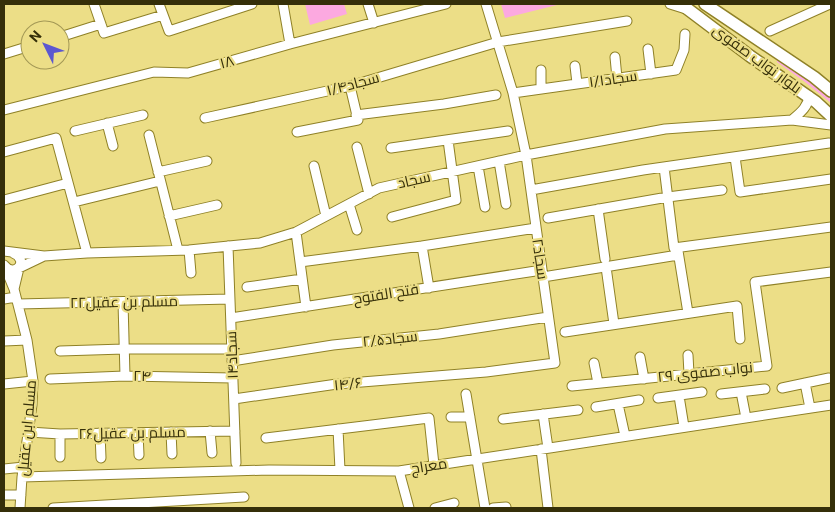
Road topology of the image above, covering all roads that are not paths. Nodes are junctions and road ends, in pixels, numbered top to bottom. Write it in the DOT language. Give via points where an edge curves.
graph roads {
  1 [pos="94,4"];
  2 [pos="159,4"];
  3 [pos="252,4"];
  4 [pos="283,4"];
  5 [pos="368,4"];
  6 [pos="446,4"];
  7 [pos="486,4"];
  8 [pos="670,4"];
  9 [pos="705,4"];
  10 [pos="830,4"];
  11 [pos="685,7"];
  12 [pos="163,15"];
  13 [pos="627,21"];
  14 [pos="374,23"];
  15 [pos="101,24"];
  16 [pos="770,30"];
  17 [pos="70,34"];
  18 [pos="685,34"];
  19 [pos="498,42"];
  20 [pos="290,44"];
  21 [pos="20,49"];
  22 [pos="648,49"];
  23 [pos="775,50"];
  24 [pos="4,53"];
  25 [pos="615,57"];
  26 [pos="575,66"];
  27 [pos="765,66"];
  28 [pos="541,70"];
  29 [pos="651,74"];
  30 [pos="617,78"];
  31 [pos="577,84"];
  32 [pos="350,86"];
  33 [pos="541,88"];
  34 [pos="830,88"];
  35 [pos="513,93"];
  36 [pos="496,95"];
  37 [pos="809,96"];
  38 [pos="5,109"];
  39 [pos="143,115"];
  40 [pos="831,116"];
  41 [pos="205,118"];
  42 [pos="357,118"];
  43 [pos="792,120"];
  44 [pos="107,124"];
  45 [pos="831,125"];
  46 [pos="75,131"];
  47 [pos="508,131"];
  48 [pos="297,132"];
  49 [pos="148,136"];
  50 [pos="448,140"];
  51 [pos="829,143"];
  52 [pos="113,146"];
  53 [pos="357,147"];
  54 [pos="391,148"];
  55 [pos="4,152"];
  56 [pos="526,155"];
  57 [pos="736,157"];
  58 [pos="499,161"];
  59 [pos="207,162"];
  60 [pos="314,166"];
  61 [pos="478,166"];
  62 [pos="664,167"];
  63 [pos="452,172"];
  64 [pos="159,177"];
  65 [pos="831,179"];
  66 [pos="68,183"];
  67 [pos="531,190"];
  68 [pos="722,190"];
  69 [pos="369,194"];
  70 [pos="668,197"];
  71 [pos="4,200"];
  72 [pos="74,202"];
  73 [pos="349,204"];
  74 [pos="506,204"];
  75 [pos="217,205"];
  76 [pos="485,206"];
  77 [pos="598,209"];
  78 [pos="169,216"];
  79 [pos="326,216"];
  80 [pos="392,217"];
  81 [pos="548,218"];
  82 [pos="831,227"];
  83 [pos="536,228"];
  84 [pos="356,230"];
  85 [pos="296,232"];
  86 [pos="228,246"];
  87 [pos="422,246"];
  88 [pos="178,250"];
  89 [pos="189,250"];
  90 [pos="677,250"];
  91 [pos="4,251"];
  92 [pos="87,252"];
  93 [pos="14,253"];
  94 [pos="44,256"];
  95 [pos="300,262"];
  96 [pos="606,263"];
  97 [pos="4,264"];
  98 [pos="18,268"];
  99 [pos="831,272"];
  100 [pos="191,273"];
  101 [pos="542,273"];
  102 [pos="302,279"];
  103 [pos="247,287"];
  104 [pos="429,288"];
  105 [pos="16,297"];
  106 [pos="4,299"];
  107 [pos="230,299"];
  108 [pos="123,302"];
  109 [pos="306,307"];
  110 [pos="688,313"];
  111 [pos="548,317"];
  112 [pos="231,318"];
  113 [pos="614,324"];
  114 [pos="565,332"];
  115 [pos="740,339"];
  116 [pos="26,340"];
  117 [pos="4,341"];
  118 [pos="124,349"];
  119 [pos="232,349"];
  120 [pos="60,351"];
  121 [pos="688,354"];
  122 [pos="640,357"];
  123 [pos="232,361"];
  124 [pos="554,363"];
  125 [pos="594,363"];
  126 [pos="689,374"];
  127 [pos="125,376"];
  128 [pos="233,378"];
  129 [pos="829,378"];
  130 [pos="50,379"];
  131 [pos="644,379"];
  132 [pos="33,381"];
  133 [pos="598,383"];
  134 [pos="805,383"];
  135 [pos="4,384"];
  136 [pos="572,386"];
  137 [pos="782,388"];
  138 [pos="765,389"];
  139 [pos="702,392"];
  140 [pos="741,392"];
  141 [pos="466,394"];
  142 [pos="721,394"];
  143 [pos="679,396"];
  144 [pos="658,398"];
  145 [pos="234,399"];
  146 [pos="639,400"];
  147 [pos="618,404"];
  148 [pos="831,405"];
  149 [pos="596,407"];
  150 [pos="810,408"];
  151 [pos="578,410"];
  152 [pos="543,414"];
  153 [pos="451,417"];
  154 [pos="470,417"];
  155 [pos="746,418"];
  156 [pos="504,419"];
  157 [pos="684,427"];
  158 [pos="338,429"];
  159 [pos="210,431"];
  160 [pos="235,431"];
  161 [pos="29,432"];
  162 [pos="138,432"];
  163 [pos="171,432"];
  164 [pos="100,433"];
  165 [pos="60,434"];
  166 [pos="624,436"];
  167 [pos="266,438"];
  168 [pos="545,448"];
  169 [pos="212,453"];
  170 [pos="172,454"];
  171 [pos="139,455"];
  172 [pos="60,457"];
  173 [pos="101,458"];
  174 [pos="476,458"];
  175 [pos="236,463"];
  176 [pos="434,465"];
  177 [pos="4,469"];
  178 [pos="340,470"];
  179 [pos="399,471"];
  180 [pos="23,472"];
  181 [pos="4,495"];
  182 [pos="21,495"];
  183 [pos="244,497"];
  184 [pos="219,498"];
  185 [pos="176,504"];
  186 [pos="454,504"];
  187 [pos="111,506"];
  188 [pos="133,506"];
  189 [pos="506,506"];
  190 [pos="20,508"];
  191 [pos="53,508"];
  192 [pos="70,508"];
  193 [pos="220,508"];
  194 [pos="409,508"];
  195 [pos="436,508"];
  196 [pos="485,508"];
  197 [pos="493,508"];
  198 [pos="548,508"];
  1 -- 15 [label="street"];
  2 -- 12 [label="street"];
  3 -- 12 [label="street" via="169,31"];
  4 -- 20 [label="street"];
  5 -- 14 [label="street"];
  6 -- 14 [label="street, ۱۸"];
  7 -- 19 [label="street, ۲سجاد"];
  8 -- 11 [label="street"];
  9 -- 23 [label="main road, بلوار نواب صفوی"];
  10 -- 16 [label="street"];
  11 -- 27 [label="main road, بلوار نواب صفوی"];
  12 -- 15 [label="street" via="104,33"];
  13 -- 19 [label="street, ۱/۴سجاد"];
  14 -- 20 [label="street, ۱۸"];
  15 -- 17 [label="street"];
  18 -- 29 [label="street, ۱/۱سجاد" via="684,50 676,70"];
  19 -- 32 [label="street, ۱/۴سجاد"];
  19 -- 35 [label="street, ۲سجاد"];
  20 -- 38 [label="street, ۱۸" via="188,72 154,72"];
  21 -- 24 [label="street"];
  22 -- 29 [label="street"];
  23 -- 27 [label="main road"];
  23 -- 34 [label="main road, بلوار نواب صفوی"];
  25 -- 30 [label="street"];
  26 -- 31 [label="street"];
  27 -- 37 [label="main road, بلوار نواب صفوی"];
  28 -- 33 [label="street"];
  29 -- 30 [label="street, ۱/۱سجاد"];
  30 -- 31 [label="street, ۱/۱سجاد"];
  31 -- 33 [label="street, ۱/۱سجاد"];
  32 -- 41 [label="street, ۱/۴سجاد"];
  32 -- 42 [label="street"];
  33 -- 35 [label="street, ۱/۱سجاد"];
  35 -- 56 [label="street, ۲سجاد"];
  36 -- 42 [label="street"];
  37 -- 40 [label="main road, بلوار نواب صفوی"];
  37 -- 43 [label="street" via="805,108"];
  39 -- 44 [label="street"];
  42 -- 48 [label="street"];
  43 -- 45 [label="street, سجاد"];
  43 -- 56 [label="street, سجاد" via="665,129"];
  44 -- 46 [label="street"];
  44 -- 52 [label="street"];
  47 -- 50 [label="street"];
  49 -- 64 [label="street"];
  50 -- 54 [label="street"];
  50 -- 63 [label="street"];
  51 -- 57 [label="street"];
  53 -- 69 [label="street"];
  55 -- 66 [label="street" via="56,138"];
  56 -- 58 [label="street, سجاد"];
  56 -- 67 [label="street, ۲سجاد"];
  57 -- 62 [label="street"];
  57 -- 65 [label="street" via="740,192"];
  58 -- 61 [label="street, سجاد"];
  58 -- 74 [label="street"];
  59 -- 64 [label="street"];
  60 -- 79 [label="street"];
  61 -- 63 [label="street, سجاد"];
  61 -- 76 [label="street"];
  62 -- 67 [label="street"];
  62 -- 70 [label="street"];
  63 -- 69 [label="street, سجاد" via="379,188"];
  63 -- 80 [label="street" via="456,200"];
  64 -- 72 [label="street"];
  64 -- 78 [label="street"];
  66 -- 71 [label="street"];
  66 -- 72 [label="street"];
  67 -- 83 [label="street, ۲سجاد"];
  68 -- 70 [label="street"];
  69 -- 73 [label="street, سجاد"];
  70 -- 77 [label="street"];
  70 -- 90 [label="street"];
  72 -- 92 [label="street"];
  73 -- 79 [label="street, سجاد"];
  73 -- 84 [label="street"];
  75 -- 78 [label="street"];
  77 -- 81 [label="street"];
  77 -- 96 [label="street"];
  78 -- 88 [label="street"];
  79 -- 85 [label="street, سجاد"];
  82 -- 90 [label="street, فتح الفتوح"];
  83 -- 87 [label="street"];
  83 -- 101 [label="street, ۲سجاد"];
  85 -- 86 [label="street, سجاد" via="260,242"];
  85 -- 95 [label="street"];
  86 -- 89 [label="street, سجاد"];
  86 -- 107 [label="street, ۱۴سجاد"];
  87 -- 95 [label="street"];
  87 -- 104 [label="street"];
  88 -- 89 [label="street, سجاد"];
  88 -- 92 [label="street, سجاد"];
  89 -- 100 [label="street"];
  90 -- 96 [label="street, فتح الفتوح"];
  90 -- 110 [label="street"];
  91 -- 93 [label="street"];
  92 -- 94 [label="street, سجاد"];
  93 -- 94 [label="street"];
  93 -- 97 [label="street" via="8,254"];
  93 -- 98 [label="street" via="20,258"];
  94 -- 98 [label="street"];
  95 -- 102 [label="street"];
  96 -- 101 [label="street, فتح الفتوح"];
  96 -- 113 [label="street"];
  97 -- 98 [label="street" via="8,270"];
  97 -- 105 [label="street"];
  98 -- 105 [label="street"];
  99 -- 126 [label="street, نواب صفوی ۲۹" via="756,282 767,366"];
  101 -- 104 [label="street, فتح الفتوح"];
  101 -- 111 [label="street, ۲سجاد"];
  102 -- 103 [label="street"];
  102 -- 109 [label="street"];
  104 -- 109 [label="street, فتح الفتوح"];
  105 -- 106 [label="street, مسلم بن عقیل۲۲"];
  105 -- 108 [label="street, مسلم بن عقیل۲۲"];
  105 -- 116 [label="street, مسلم ابن عقیل"];
  107 -- 108 [label="street, مسلم بن عقیل۲۲"];
  107 -- 112 [label="street, ۱۴سجاد"];
  108 -- 118 [label="street"];
  109 -- 112 [label="street, فتح الفتوح"];
  110 -- 113 [label="street"];
  110 -- 115 [label="street" via="737,306"];
  111 -- 123 [label="street, ۲/۵سجاد"];
  111 -- 124 [label="street, ۲سجاد"];
  112 -- 119 [label="street, ۱۴سجاد"];
  113 -- 114 [label="street"];
  116 -- 117 [label="street"];
  116 -- 132 [label="street, مسلم ابن عقیل"];
  118 -- 119 [label="street"];
  118 -- 120 [label="street"];
  118 -- 127 [label="street"];
  119 -- 123 [label="street, ۱۴سجاد"];
  121 -- 126 [label="street"];
  122 -- 131 [label="street"];
  123 -- 128 [label="street, ۱۴سجاد"];
  124 -- 145 [label="street, ۱۴/۶" via="337,384"];
  125 -- 133 [label="street"];
  126 -- 131 [label="street, نواب صفوی ۲۹"];
  127 -- 128 [label="street, ۲۴"];
  127 -- 130 [label="street, ۲۴"];
  128 -- 145 [label="street, ۱۴سجاد"];
  129 -- 134 [label="street"];
  131 -- 133 [label="street, نواب صفوی ۲۹"];
  132 -- 135 [label="street"];
  132 -- 161 [label="street, مسلم ابن عقیل"];
  133 -- 136 [label="street, نواب صفوی ۲۹"];
  134 -- 137 [label="street"];
  134 -- 150 [label="street"];
  138 -- 140 [label="street"];
  139 -- 143 [label="street"];
  140 -- 142 [label="street"];
  140 -- 155 [label="street"];
  141 -- 154 [label="street"];
  143 -- 144 [label="street"];
  143 -- 157 [label="street"];
  145 -- 160 [label="street, ۱۴سجاد"];
  146 -- 147 [label="street"];
  147 -- 149 [label="street"];
  147 -- 166 [label="street"];
  148 -- 150 [label="street, معراج"];
  150 -- 155 [label="street, معراج"];
  151 -- 152 [label="street"];
  152 -- 156 [label="street"];
  152 -- 168 [label="street"];
  153 -- 154 [label="street"];
  154 -- 174 [label="street"];
  155 -- 157 [label="street, معراج"];
  157 -- 166 [label="street, معراج"];
  158 -- 167 [label="street"];
  158 -- 176 [label="street" via="429,418"];
  158 -- 178 [label="street"];
  159 -- 160 [label="street, مسلم بن عقیل۲۶"];
  159 -- 163 [label="street, مسلم بن عقیل۲۶"];
  159 -- 169 [label="street"];
  160 -- 175 [label="street, ۱۴سجاد"];
  161 -- 165 [label="street, مسلم بن عقیل۲۶"];
  161 -- 180 [label="street, مسلم ابن عقیل"];
  162 -- 163 [label="street, مسلم بن عقیل۲۶"];
  162 -- 164 [label="street, مسلم بن عقیل۲۶"];
  162 -- 171 [label="street"];
  163 -- 170 [label="street"];
  164 -- 165 [label="street, مسلم بن عقیل۲۶"];
  164 -- 173 [label="street"];
  165 -- 172 [label="street"];
  166 -- 168 [label="street, معراج"];
  168 -- 174 [label="street, معراج"];
  168 -- 198 [label="street"];
  174 -- 176 [label="street, معراج"];
  174 -- 196 [label="street"];
  176 -- 179 [label="street, معراج"];
  177 -- 180 [label="street, معراج"];
  178 -- 179 [label="street, معراج"];
  178 -- 180 [label="street, معراج"];
  179 -- 194 [label="street"];
  180 -- 182 [label="street, مسلم ابن عقیل"];
  181 -- 182 [label="street"];
  182 -- 190 [label="street, مسلم ابن عقیل"];
  183 -- 184 [label="street"];
  184 -- 185 [label="street"];
  184 -- 193 [label="street"];
  185 -- 188 [label="street"];
  186 -- 195 [label="street"];
  187 -- 188 [label="street"];
  187 -- 192 [label="street"];
  189 -- 197 [label="street"];
  191 -- 192 [label="street"];
}
